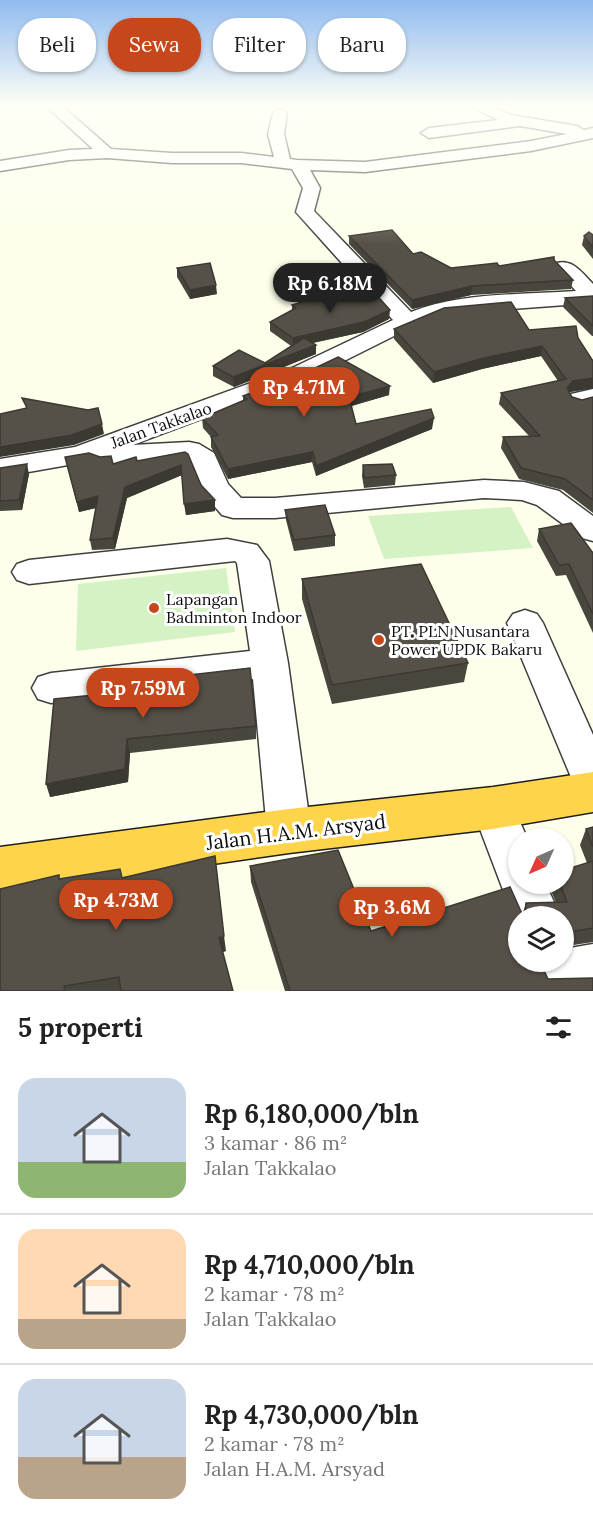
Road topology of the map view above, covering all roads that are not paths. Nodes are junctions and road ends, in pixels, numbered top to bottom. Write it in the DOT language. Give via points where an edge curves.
graph roads {
  1 [pos="285,152"];
  2 [pos="481,152"];
  3 [pos="107,153"];
  4 [pos="290,164"];
  5 [pos="0,166"];
  6 [pos="564,267"];
  7 [pos="593,296"];
  8 [pos="407,321"];
  9 [pos="81,454"];
  10 [pos="0,468"];
  11 [pos="593,531"];
  12 [pos="29,572"];
  13 [pos="525,622"];
  14 [pos="270,663"];
  15 [pos="51,688"];
  16 [pos="593,781"];
  17 [pos="593,792"];
  18 [pos="493,808"];
  19 [pos="289,831"];
  20 [pos="508,846"];
  21 [pos="0,871"];
  1 -- 4 [label="street"];
  2 -- 4 [label="street" via="364,167"];
  3 -- 4 [label="street" via="241,158"];
  3 -- 5 [label="street"];
  4 -- 8 [label="street" via="312,183 306,212"];
  6 -- 7 [label="street"];
  7 -- 8 [label="street, Jalan Takkalao" via="451,308"];
  8 -- 9 [label="street, Jalan Takkalao" via="301,373"];
  9 -- 10 [label="street, Jalan Takkalao"];
  9 -- 11 [label="street" via="111,457 189,450 204,459 214,487 232,508 275,508 484,489 524,491 548,498"];
  12 -- 14 [label="street" via="244,551 253,561"];
  13 -- 16 [label="street"];
  14 -- 15 [label="street"];
  14 -- 19 [label="street"];
  17 -- 18 [label="highway, Jalan H.A.M. Arsyad"];
  18 -- 19 [label="highway, Jalan H.A.M. Arsyad"];
  18 -- 20 [label="street"];
  19 -- 21 [label="highway, Jalan H.A.M. Arsyad"];
}
